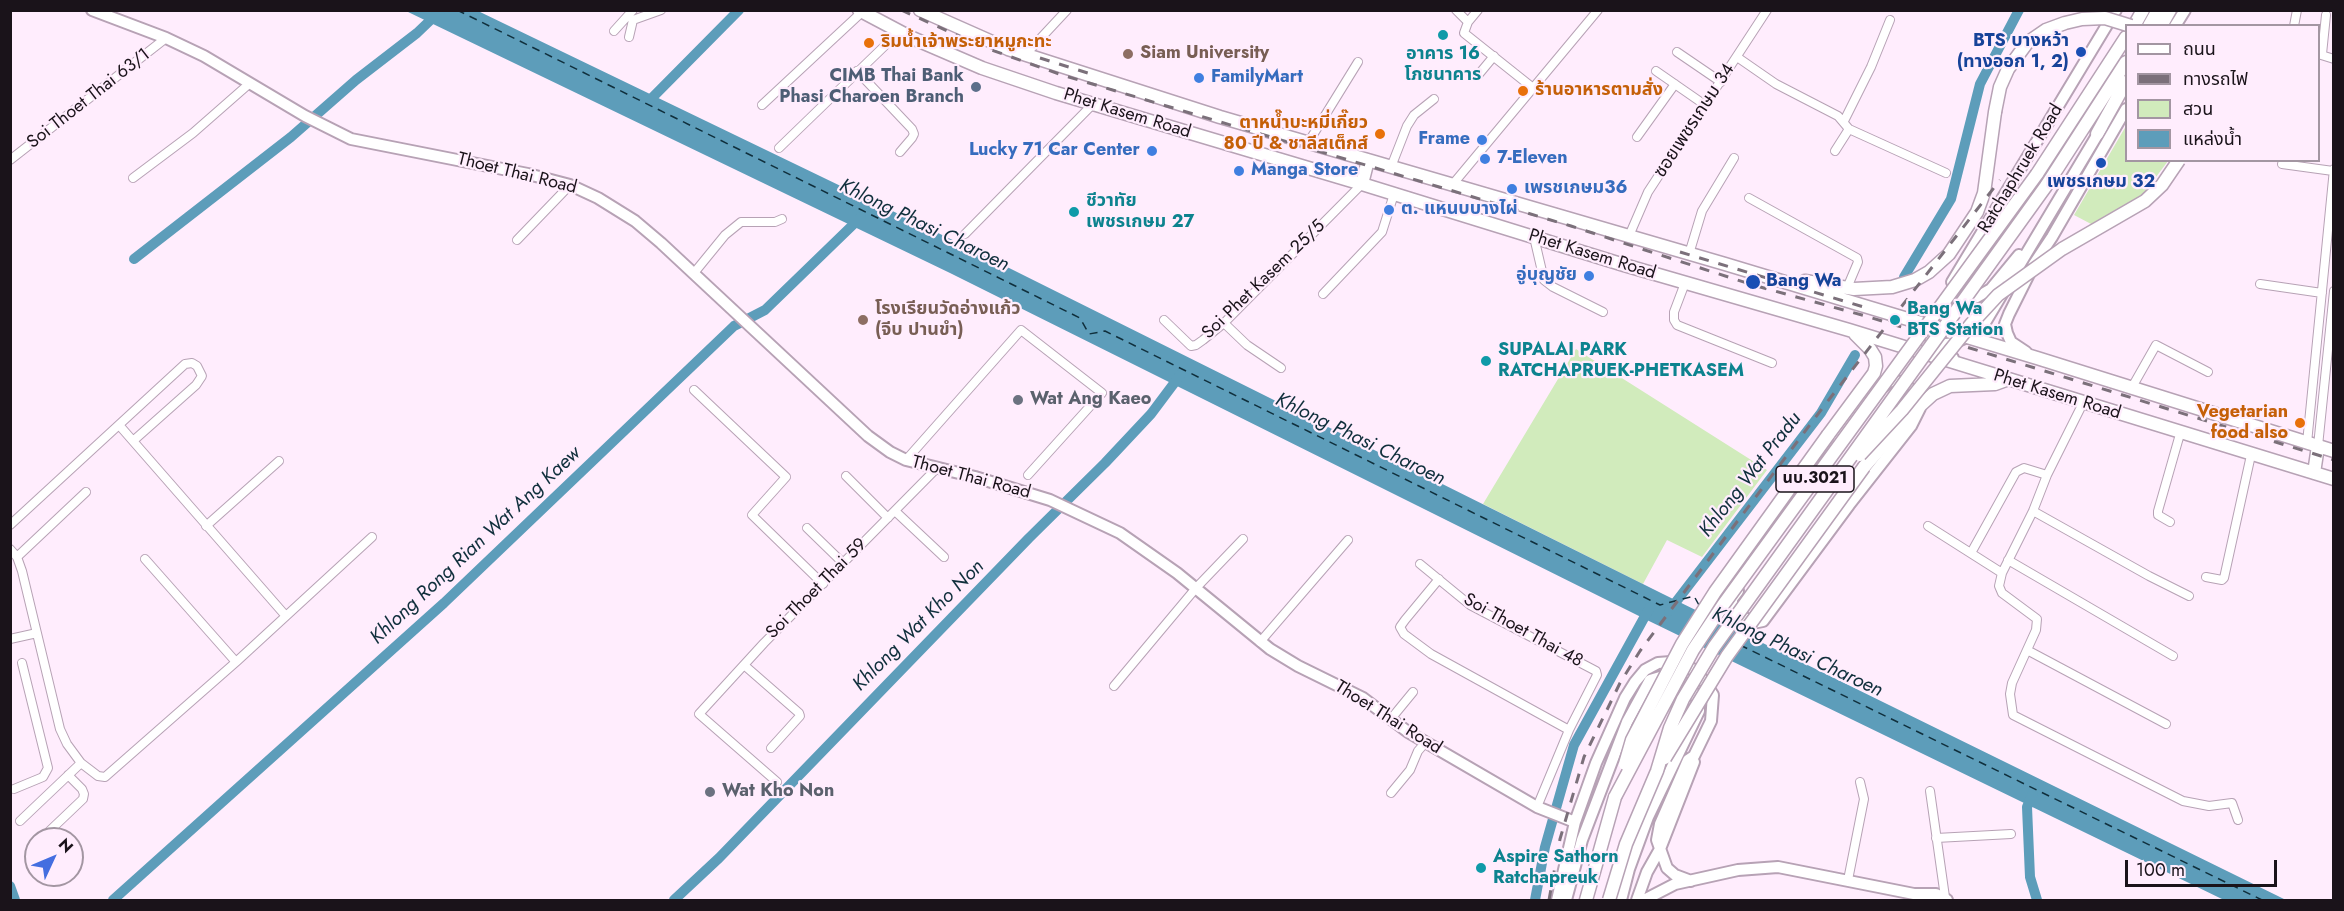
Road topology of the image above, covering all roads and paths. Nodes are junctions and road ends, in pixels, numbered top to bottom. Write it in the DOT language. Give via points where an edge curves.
graph roads {
  1 [pos="92,10"];
  2 [pos="633,10"];
  3 [pos="661,10"];
  4 [pos="1067,10"];
  5 [pos="1456,10"];
  6 [pos="1478,10"];
  7 [pos="1598,10"];
  8 [pos="1767,10"];
  9 [pos="2143,10"];
  10 [pos="2158,10"];
  11 [pos="2185,10"];
  12 [pos="860,11"];
  13 [pos="2115,11"];
  14 [pos="927,12"];
  15 [pos="2326,15"];
  16 [pos="1890,20"];
  17 [pos="2176,21"];
  18 [pos="1468,22"];
  19 [pos="2125,24"];
  20 [pos="2133,24"];
  21 [pos="2150,24"];
  22 [pos="614,31"];
  23 [pos="899,32"];
  24 [pos="629,37"];
  25 [pos="166,38"];
  26 [pos="2125,40"];
  27 [pos="1677,52"];
  28 [pos="2320,54"];
  29 [pos="1025,55"];
  30 [pos="1494,57"];
  31 [pos="1737,57"];
  32 [pos="2334,59"];
  33 [pos="1358,62"];
  34 [pos="2125,65"];
  35 [pos="1656,70"];
  36 [pos="857,71"];
  37 [pos="1479,74"];
  38 [pos="1720,82"];
  39 [pos="250,83"];
  40 [pos="1675,84"];
  41 [pos="2125,85"];
  42 [pos="1533,88"];
  43 [pos="2125,96"];
  44 [pos="1434,99"];
  45 [pos="1093,104"];
  46 [pos="762,105"];
  47 [pos="1705,105"];
  48 [pos="2125,112"];
  49 [pos="1844,121"];
  50 [pos="1849,129"];
  51 [pos="2097,134"];
  52 [pos="1637,137"];
  53 [pos="1308,143"];
  54 [pos="779,148"];
  55 [pos="1835,151"];
  56 [pos="900,152"];
  57 [pos="1734,158"];
  58 [pos="10,160"];
  59 [pos="1368,160"];
  60 [pos="2172,162"];
  61 [pos="2178,162"];
  62 [pos="2282,164"];
  63 [pos="1391,167"];
  64 [pos="2333,170"];
  65 [pos="1946,173"];
  66 [pos="133,178"];
  67 [pos="1362,184"];
  68 [pos="1453,184"];
  69 [pos="570,185"];
  70 [pos="1394,194"];
  71 [pos="1749,198"];
  72 [pos="782,219"];
  73 [pos="2042,227"];
  74 [pos="965,234"];
  75 [pos="1629,236"];
  76 [pos="2096,236"];
  77 [pos="1534,237"];
  78 [pos="517,240"];
  79 [pos="1689,254"];
  80 [pos="1725,264"];
  81 [pos="1962,266"];
  82 [pos="694,273"];
  83 [pos="1685,283"];
  84 [pos="2260,284"];
  85 [pos="1847,288"];
  86 [pos="2334,291"];
  87 [pos="2322,293"];
  88 [pos="1323,294"];
  89 [pos="1603,312"];
  90 [pos="1164,320"];
  91 [pos="1224,323"];
  92 [pos="1924,324"];
  93 [pos="1849,330"];
  94 [pos="1966,337"];
  95 [pos="1902,346"];
  96 [pos="1937,346"];
  97 [pos="2037,358"];
  98 [pos="1772,363"];
  99 [pos="1876,366"];
  100 [pos="1281,368"];
  101 [pos="2208,372"];
  102 [pos="2006,380"];
  103 [pos="2131,389"];
  104 [pos="694,390"];
  105 [pos="1879,398"];
  106 [pos="1923,402"];
  107 [pos="2083,403"];
  108 [pos="1910,415"];
  109 [pos="119,425"];
  110 [pos="2180,434"];
  111 [pos="132,441"];
  112 [pos="2313,445"];
  113 [pos="2334,451"];
  114 [pos="2250,455"];
  115 [pos="279,460"];
  116 [pos="906,460"];
  117 [pos="938,467"];
  118 [pos="2314,473"];
  119 [pos="1839,474"];
  120 [pos="1028,475"];
  121 [pos="2047,475"];
  122 [pos="846,476"];
  123 [pos="2334,479"];
  124 [pos="86,492"];
  125 [pos="895,511"];
  126 [pos="2033,511"];
  127 [pos="888,518"];
  128 [pos="2170,522"];
  129 [pos="10,525"];
  130 [pos="206,526"];
  131 [pos="1928,526"];
  132 [pos="807,528"];
  133 [pos="372,537"];
  134 [pos="1243,539"];
  135 [pos="1348,540"];
  136 [pos="10,549"];
  137 [pos="1971,553"];
  138 [pos="17,557"];
  139 [pos="944,557"];
  140 [pos="146,559"];
  141 [pos="2008,560"];
  142 [pos="843,563"];
  143 [pos="1420,564"];
  144 [pos="2002,573"];
  145 [pos="2206,577"];
  146 [pos="1439,579"];
  147 [pos="823,584"];
  148 [pos="1196,588"];
  149 [pos="2189,596"];
  150 [pos="285,615"];
  151 [pos="37,633"];
  152 [pos="10,639"];
  153 [pos="1260,642"];
  154 [pos="2027,650"];
  155 [pos="2172,656"];
  156 [pos="236,662"];
  157 [pos="22,663"];
  158 [pos="744,665"];
  159 [pos="1114,686"];
  160 [pos="1413,692"];
  161 [pos="1390,720"];
  162 [pos="2166,724"];
  163 [pos="1569,730"];
  164 [pos="1425,743"];
  165 [pos="771,748"];
  166 [pos="81,763"];
  167 [pos="1657,771"];
  168 [pos="68,775"];
  169 [pos="777,782"];
  170 [pos="1860,782"];
  171 [pos="14,789"];
  172 [pos="1930,791"];
  173 [pos="1391,793"];
  174 [pos="1615,797"];
  175 [pos="1541,809"];
  176 [pos="2238,820"];
  177 [pos="20,821"];
  178 [pos="1575,822"];
  179 [pos="54,827"];
  180 [pos="2011,834"];
  181 [pos="1936,838"];
  182 [pos="1660,849"];
  183 [pos="1848,880"];
  184 [pos="1690,881"];
  185 [pos="1913,897"];
  186 [pos="1946,899"];
  187 [pos="1557,900"];
  188 [pos="1566,900"];
  189 [pos="1586,900"];
  190 [pos="1609,900"];
  191 [pos="1621,900"];
  192 [pos="1637,900"];
  193 [pos="1644,900"];
  1 -- 25 [label="main road, Thoet Thai Road"];
  2 -- 22 [label="street"];
  3 -- 24 [label="street" via="633,20"];
  4 -- 29 [label="street"];
  5 -- 18 [label="street"];
  6 -- 18 [label="street"];
  7 -- 42 [label="street"];
  8 -- 31 [label="street, ซอยเพชรเกษม 34"];
  9 -- 20 [label="main road"];
  10 -- 21 [label="main road"];
  11 -- 17 [label="main road"];
  12 -- 23 [label="main road, Phet Kasem Road"];
  12 -- 46 [label="street"];
  13 -- 81 [label="main road, Ratchaphruek Road"];
  14 -- 29 [label="main road, Phet Kasem Road"];
  15 -- 28 [label="street"];
  16 -- 49 [label="street"];
  18 -- 30 [label="street" via="1464,33"];
  19 -- 85 [label="main road, bridge" via="2105,18 2082,19 2046,30 2027,43 2000,87 1984,193 1977,212 1949,254 1915,280 1892,287"];
  23 -- 36 [label="street"];
  23 -- 45 [label="main road, Phet Kasem Road" via="982,68"];
  25 -- 39 [label="main road, Thoet Thai Road"];
  25 -- 58 [label="street, Soi Thoet Thai 63/1"];
  26 -- 174 [label="main road, Ratchaphruek Road / นบ.3021, bridge" via="2037,174 1723,605 1693,650"];
  27 -- 38 [label="street"];
  28 -- 32 [label="street"];
  29 -- 53 [label="main road, Phet Kasem Road"];
  30 -- 37 [label="street"];
  30 -- 42 [label="street"];
  31 -- 38 [label="street, ซอยเพชรเกษม 34"];
  31 -- 49 [label="street" via="1776,84"];
  33 -- 53 [label="street"];
  34 -- 119 [label="main road, Ratchaphruek Road / นบ.3021, bridge" via="2046,186"];
  35 -- 40 [label="street"];
  36 -- 54 [label="street"];
  36 -- 56 [label="street" via="912,129 912,138"];
  38 -- 47 [label="street, ซอยเพชรเกษม 34"];
  39 -- 66 [label="street"];
  39 -- 69 [label="main road, Thoet Thai Road" via="351,139 463,159"];
  40 -- 47 [label="street"];
  40 -- 52 [label="street"];
  41 -- 51 [label="main road"];
  42 -- 68 [label="street"];
  43 -- 51 [label="main road"];
  44 -- 63 [label="street" via="1407,126"];
  45 -- 67 [label="main road, Phet Kasem Road"];
  45 -- 74 [label="street"];
  47 -- 75 [label="street, ซอยเพชรเกษม 34" via="1648,192"];
  48 -- 97 [label="main road" via="2034,264 2005,324 2011,342"];
  49 -- 50 [label="street"];
  50 -- 55 [label="street"];
  50 -- 65 [label="street"];
  51 -- 73 [label="main road"];
  53 -- 59 [label="main road, Phet Kasem Road"];
  57 -- 79 [label="street" via="1702,211"];
  59 -- 63 [label="main road, Phet Kasem Road"];
  59 -- 67 [label="main road"];
  60 -- 76 [label="street" via="2143,199"];
  61 -- 119 [label="main road, bridge" via="2145,201 2062,249 1998,295 1902,410"];
  62 -- 64 [label="street"];
  63 -- 68 [label="main road, Phet Kasem Road"];
  64 -- 87 [label="street"];
  67 -- 70 [label="main road, Phet Kasem Road"];
  67 -- 91 [label="street, Soi Phet Kasem 25/5"];
  68 -- 75 [label="main road, Phet Kasem Road"];
  69 -- 78 [label="street"];
  69 -- 82 [label="main road, Thoet Thai Road" via="635,221"];
  70 -- 77 [label="main road, Phet Kasem Road"];
  70 -- 88 [label="street" via="1382,232"];
  71 -- 85 [label="street" via="1857,258"];
  72 -- 82 [label="street" via="741,222"];
  73 -- 81 [label="main road" via="1984,294 1970,298 1962,294 1958,287"];
  73 -- 94 [label="main road" via="1986,321"];
  75 -- 79 [label="main road, Phet Kasem Road"];
  77 -- 83 [label="main road, Phet Kasem Road"];
  77 -- 89 [label="street" via="1544,280"];
  79 -- 80 [label="main road, Phet Kasem Road"];
  80 -- 85 [label="main road"];
  80 -- 92 [label="main road, Phet Kasem Road"];
  81 -- 92 [label="main road, Ratchaphruek Road"];
  82 -- 116 [label="main road, Thoet Thai Road" via="868,436"];
  83 -- 93 [label="main road, Phet Kasem Road"];
  83 -- 98 [label="street" via="1674,312 1677,325"];
  84 -- 87 [label="street"];
  86 -- 112 [label="street"];
  87 -- 112 [label="street"];
  90 -- 91 [label="street, Soi Phet Kasem 25/5" via="1191,346"];
  91 -- 100 [label="street" via="1247,345"];
  92 -- 94 [label="main road, Phet Kasem Road"];
  92 -- 96 [label="main road"];
  93 -- 95 [label="main road, Phet Kasem Road"];
  93 -- 99 [label="main road" via="1866,343"];
  94 -- 96 [label="main road"];
  94 -- 97 [label="main road, Phet Kasem Road"];
  95 -- 96 [label="main road"];
  95 -- 102 [label="main road, Phet Kasem Road"];
  96 -- 102 [label="main road" via="1958,360"];
  97 -- 103 [label="main road, Phet Kasem Road"];
  99 -- 105 [label="main road"];
  99 -- 174 [label="main road, bridge" via="1682,644 1632,740"];
  101 -- 103 [label="street" via="2158,342"];
  102 -- 106 [label="main road" via="1950,386"];
  102 -- 107 [label="main road, Phet Kasem Road"];
  103 -- 112 [label="main road, Phet Kasem Road"];
  104 -- 147 [label="street" via="786,477 752,515"];
  105 -- 106 [label="main road" via="1732,599 1739,616 1753,623 1764,621 1911,426"];
  105 -- 108 [label="main road" via="1885,384 1903,382 1913,392 1915,406"];
  106 -- 108 [label="main road"];
  107 -- 110 [label="main road, Phet Kasem Road"];
  107 -- 121 [label="street"];
  108 -- 167 [label="main road, bridge" via="1863,467 1727,656"];
  109 -- 111 [label="street"];
  109 -- 111 [label="street" via="185,364 197,366 202,376 196,385"];
  109 -- 129 [label="street"];
  110 -- 114 [label="main road, Phet Kasem Road"];
  110 -- 128 [label="street" via="2158,511"];
  111 -- 130 [label="street"];
  112 -- 113 [label="main road, Phet Kasem Road"];
  112 -- 118 [label="main road"];
  114 -- 118 [label="main road, Phet Kasem Road"];
  114 -- 145 [label="street" via="2224,578"];
  115 -- 130 [label="street"];
  116 -- 117 [label="main road, Thoet Thai Road"];
  116 -- 120 [label="street" via="1021,330 1102,393"];
  117 -- 125 [label="street, Soi Thoet Thai 59"];
  117 -- 148 [label="main road, Thoet Thai Road" via="1076,511 1120,533"];
  118 -- 123 [label="main road, Phet Kasem Road"];
  119 -- 167 [label="main road, Ratchaphruek Road / นบ.3021, bridge" via="1714,647 1683,699"];
  121 -- 126 [label="street"];
  121 -- 137 [label="street" via="2024,468 2016,472"];
  122 -- 127 [label="street"];
  124 -- 138 [label="street"];
  125 -- 127 [label="street, Soi Thoet Thai 59"];
  125 -- 139 [label="street"];
  126 -- 141 [label="street"];
  126 -- 149 [label="street"];
  127 -- 142 [label="street, Soi Thoet Thai 59"];
  130 -- 150 [label="street"];
  131 -- 137 [label="street"];
  132 -- 142 [label="street"];
  133 -- 150 [label="street"];
  134 -- 148 [label="street"];
  135 -- 153 [label="street"];
  136 -- 138 [label="street"];
  137 -- 144 [label="street"];
  138 -- 151 [label="street"];
  140 -- 156 [label="street"];
  141 -- 144 [label="street"];
  141 -- 155 [label="street"];
  142 -- 147 [label="street, Soi Thoet Thai 59"];
  143 -- 146 [label="street, Soi Thoet Thai 48"];
  144 -- 154 [label="street" via="2000,590 2037,619"];
  146 -- 163 [label="street, Soi Thoet Thai 48" via="1470,605 1596,671"];
  146 -- 163 [label="street" via="1400,627 1404,634 1431,654"];
  147 -- 158 [label="street, Soi Thoet Thai 59"];
  148 -- 153 [label="main road, Thoet Thai Road"];
  148 -- 159 [label="street"];
  150 -- 156 [label="street"];
  151 -- 152 [label="street"];
  151 -- 166 [label="street" via="60,729"];
  153 -- 161 [label="main road, Thoet Thai Road" via="1363,698"];
  154 -- 162 [label="street"];
  154 -- 176 [label="street" via="2010,694 2013,715 2183,801 2209,807 2232,803"];
  156 -- 166 [label="street" via="105,777"];
  157 -- 171 [label="street" via="48,768 44,777"];
  158 -- 165 [label="street" via="800,716"];
  158 -- 169 [label="street, Soi Thoet Thai 59" via="699,714"];
  160 -- 161 [label="street"];
  161 -- 164 [label="main road, Thoet Thai Road"];
  163 -- 175 [label="street, Soi Thoet Thai 48"];
  164 -- 173 [label="street"];
  164 -- 175 [label="main road, Thoet Thai Road"];
  166 -- 168 [label="street"];
  167 -- 190 [label="main road, Ratchaphruek Road / นบ.3021, bridge" via="1626,844"];
  168 -- 177 [label="street"];
  168 -- 179 [label="street" via="82,789 83,799"];
  170 -- 183 [label="street" via="1864,799"];
  172 -- 181 [label="street"];
  174 -- 189 [label="main road, Ratchaphruek Road / นบ.3021"];
  175 -- 178 [label="main road, Thoet Thai Road"];
  178 -- 182 [label="main road" via="1625,698 1645,670 1671,662 1691,668 1713,695 1711,721 1694,756 1688,760 1660,824"];
  178 -- 187 [label="main road"];
  180 -- 181 [label="street"];
  181 -- 186 [label="street"];
  182 -- 184 [label="main road" via="1667,868"];
  182 -- 192 [label="main road"];
  183 -- 184 [label="main road" via="1778,867 1738,870"];
  183 -- 185 [label="main road"];
  184 -- 193 [label="main road"];
  185 -- 186 [label="main road" via="1936,894"];
  188 -- 191 [label="main road" via="1582,840 1627,722 1650,680 1670,676 1692,690 1699,711 1648,817"];
}
